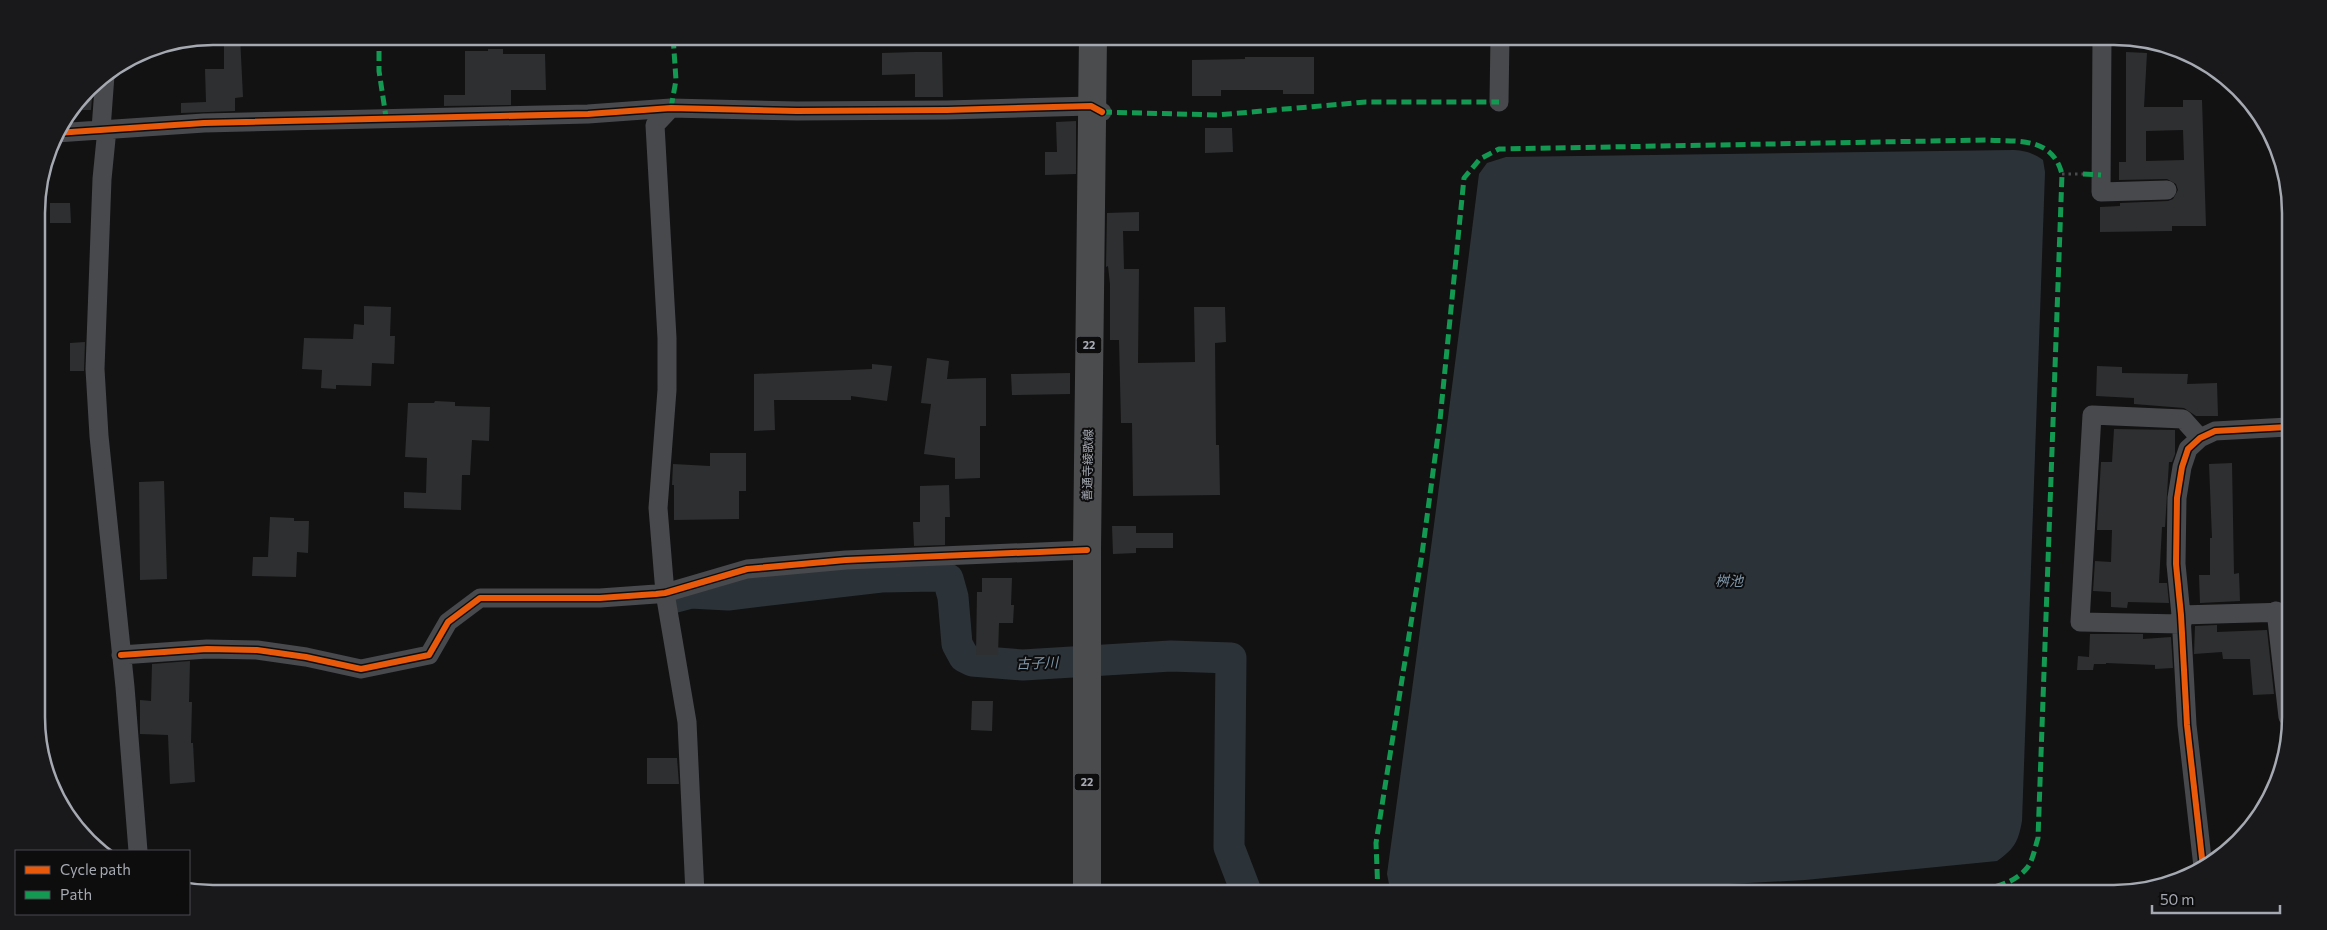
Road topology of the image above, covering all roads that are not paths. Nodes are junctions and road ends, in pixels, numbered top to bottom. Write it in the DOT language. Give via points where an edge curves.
graph roads {
  1 [pos="1093,45"];
  2 [pos="1500,45"];
  3 [pos="2102,45"];
  4 [pos="105,85"];
  5 [pos="1499,102"];
  6 [pos="671,108"];
  7 [pos="1097,109"];
  8 [pos="104,129"];
  9 [pos="66,132"];
  10 [pos="2167,190"];
  11 [pos="2282,427"];
  12 [pos="2200,438"];
  13 [pos="1087,550"];
  14 [pos="665,593"];
  15 [pos="2282,612"];
  16 [pos="2182,620"];
  17 [pos="121,654"];
  18 [pos="138,850"];
  19 [pos="2202,859"];
  20 [pos="695,885"];
  21 [pos="1086,885"];
  1 -- 7 [label="main road, 善通寺綾歌線 / 22"];
  2 -- 5 [label="street"];
  3 -- 10 [label="street" via="2102,192"];
  4 -- 8 [label="street"];
  6 -- 7 [label="street" via="797,111"];
  6 -- 8 [label="street" via="588,114 309,119"];
  6 -- 14 [label="street" via="655,125 667,338 667,390 658,508"];
  7 -- 13 [label="main road, 善通寺綾歌線 / 22"];
  8 -- 9 [label="street"];
  8 -- 17 [label="street" via="95,369"];
  11 -- 12 [label="street" via="2215,431"];
  12 -- 16 [label="street" via="2188,448 2177,498 2176,564"];
  12 -- 16 [label="street" via="2183,419 2092,415 2080,622"];
  13 -- 14 [label="street" via="846,560 746,569"];
  13 -- 21 [label="main road, 善通寺綾歌線 / 22"];
  14 -- 17 [label="street" via="600,598 480,598 448,622 429,655 361,669 257,650"];
  14 -- 20 [label="street" via="687,722"];
  15 -- 16 [label="street"];
  16 -- 19 [label="street" via="2187,725"];
  17 -- 18 [label="street"];
}
